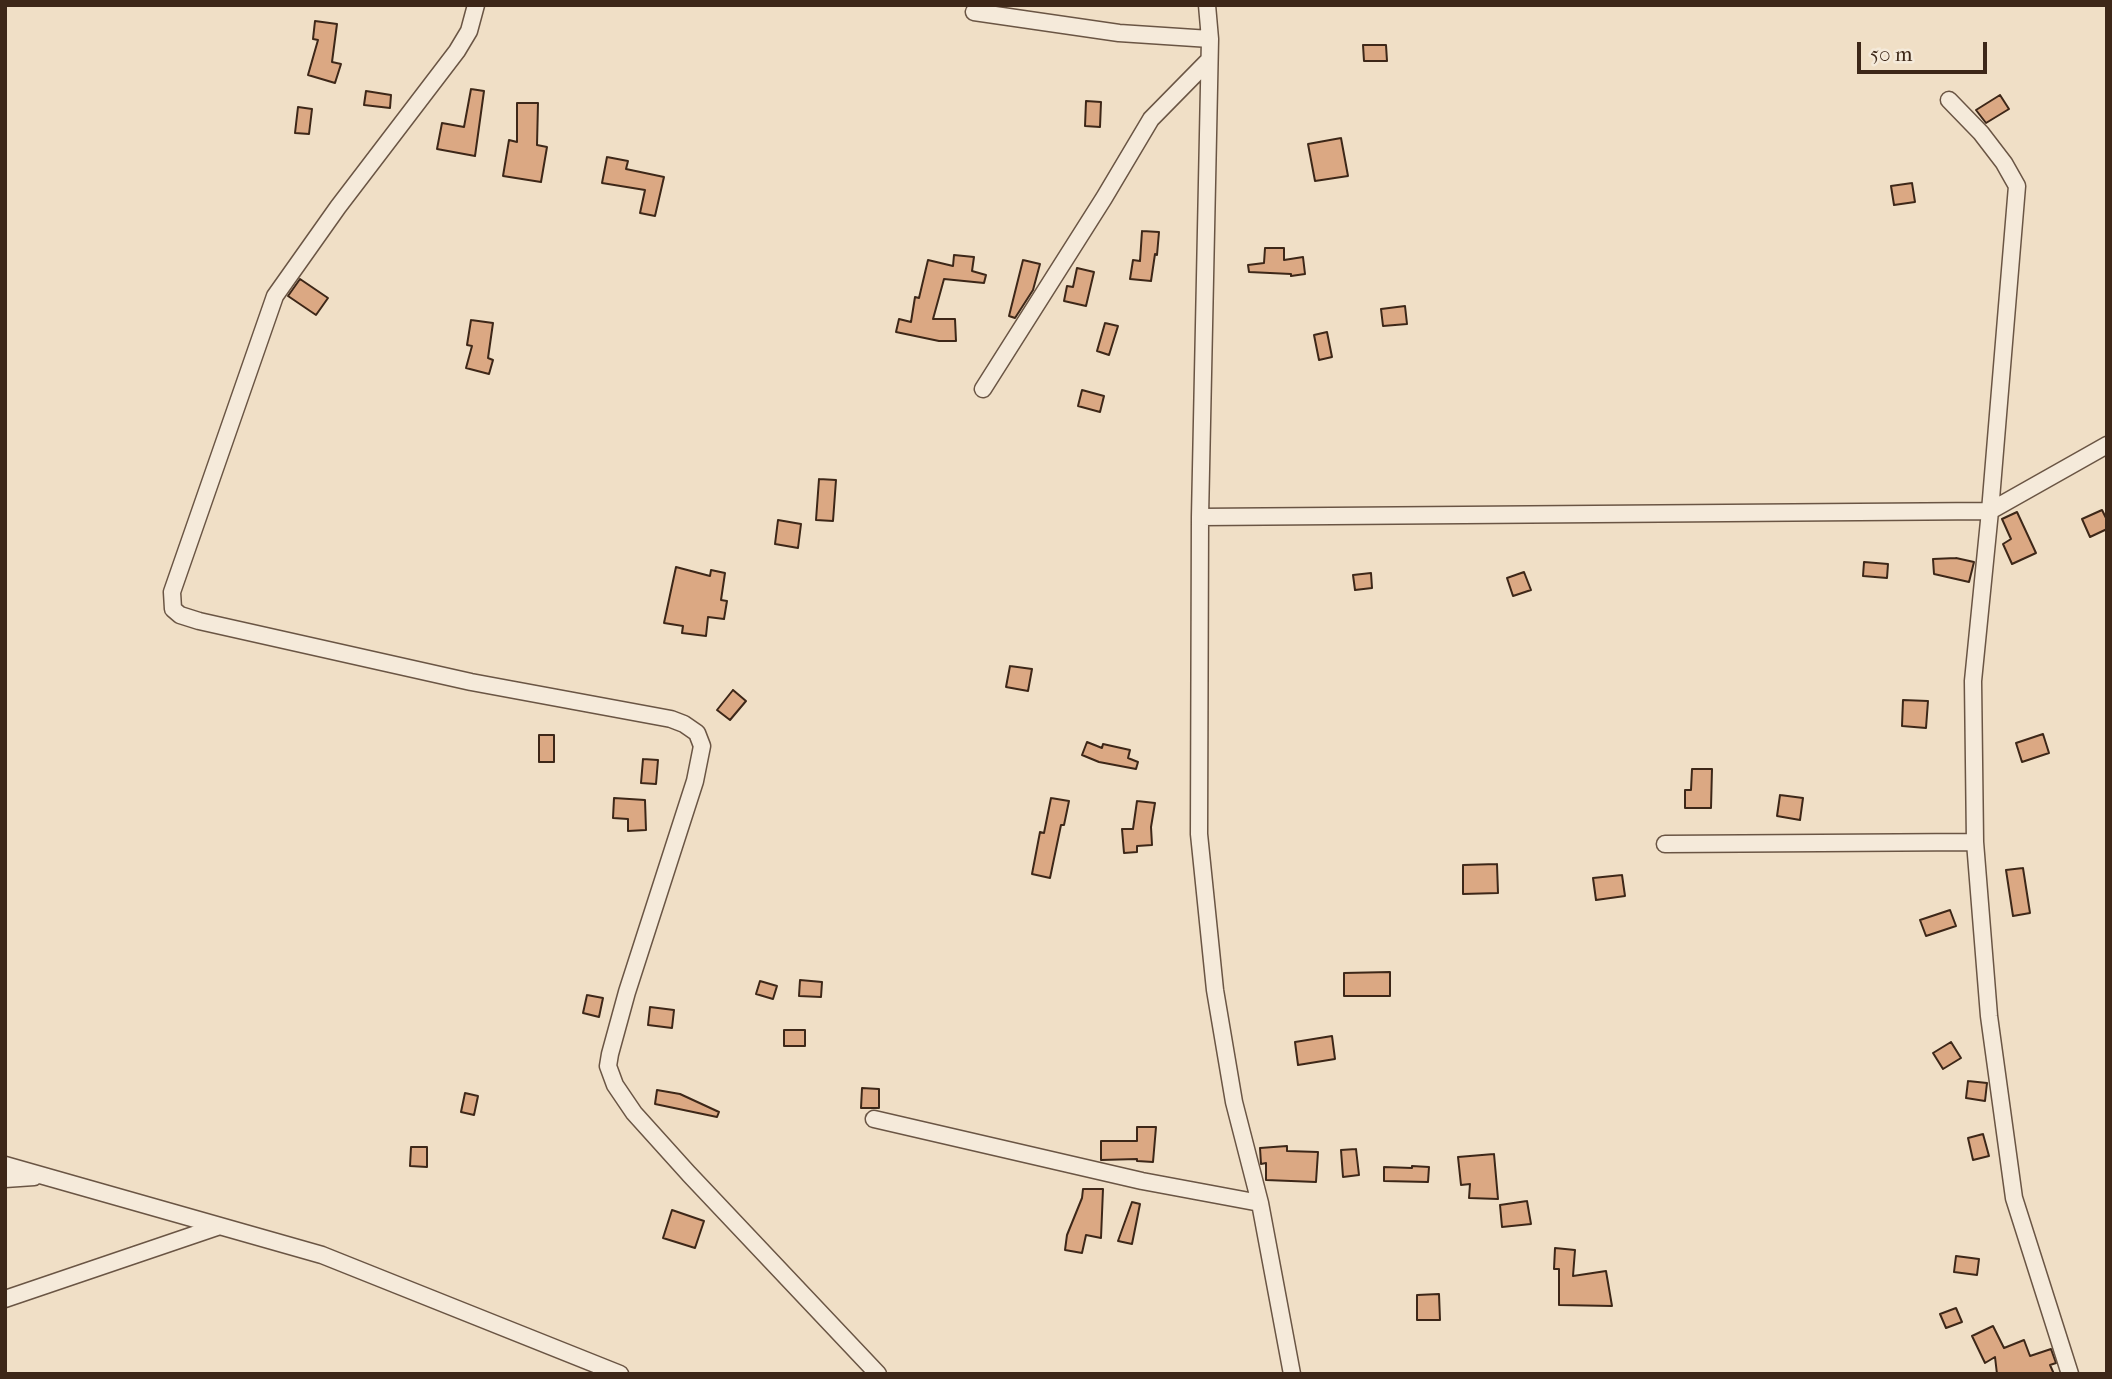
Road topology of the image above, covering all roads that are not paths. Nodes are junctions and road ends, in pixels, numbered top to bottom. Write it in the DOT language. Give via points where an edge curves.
graph roads {
  1 [pos="476,5"];
  2 [pos="1207,5"];
  3 [pos="974,12"];
  4 [pos="1210,39"];
  5 [pos="1209,60"];
  6 [pos="1949,100"];
  7 [pos="983,389"];
  8 [pos="2107,445"];
  9 [pos="1990,511"];
  10 [pos="1200,517"];
  11 [pos="1975,842"];
  12 [pos="1665,844"];
  13 [pos="874,1119"];
  14 [pos="5,1164"];
  15 [pos="50,1176"];
  16 [pos="5,1178"];
  17 [pos="1259,1203"];
  18 [pos="220,1226"];
  19 [pos="5,1299"];
  20 [pos="620,1374"];
  21 [pos="878,1374"];
  22 [pos="1292,1374"];
  23 [pos="2070,1374"];
  1 -- 21 [label="street" via="457,51 275,296 172,592 173,609 199,621 458,679 671,719 697,733 702,746 695,781 608,1066 634,1113"];
  2 -- 4 [label="street"];
  3 -- 4 [label="street" via="1119,33"];
  4 -- 5 [label="street"];
  5 -- 7 [label="street" via="1151,119"];
  5 -- 10 [label="street"];
  6 -- 9 [label="street" via="2004,163 2017,186"];
  8 -- 9 [label="street"];
  9 -- 10 [label="street"];
  9 -- 11 [label="street" via="1973,681"];
  10 -- 17 [label="street" via="1199,834 1215,990 1234,1102"];
  11 -- 12 [label="street"];
  11 -- 23 [label="street" via="1989,1016 2014,1198"];
  13 -- 17 [label="street"];
  14 -- 15 [label="street"];
  15 -- 16 [label="street"];
  15 -- 18 [label="street"];
  17 -- 22 [label="street"];
  18 -- 19 [label="street"];
  18 -- 20 [label="street" via="322,1255"];
}
